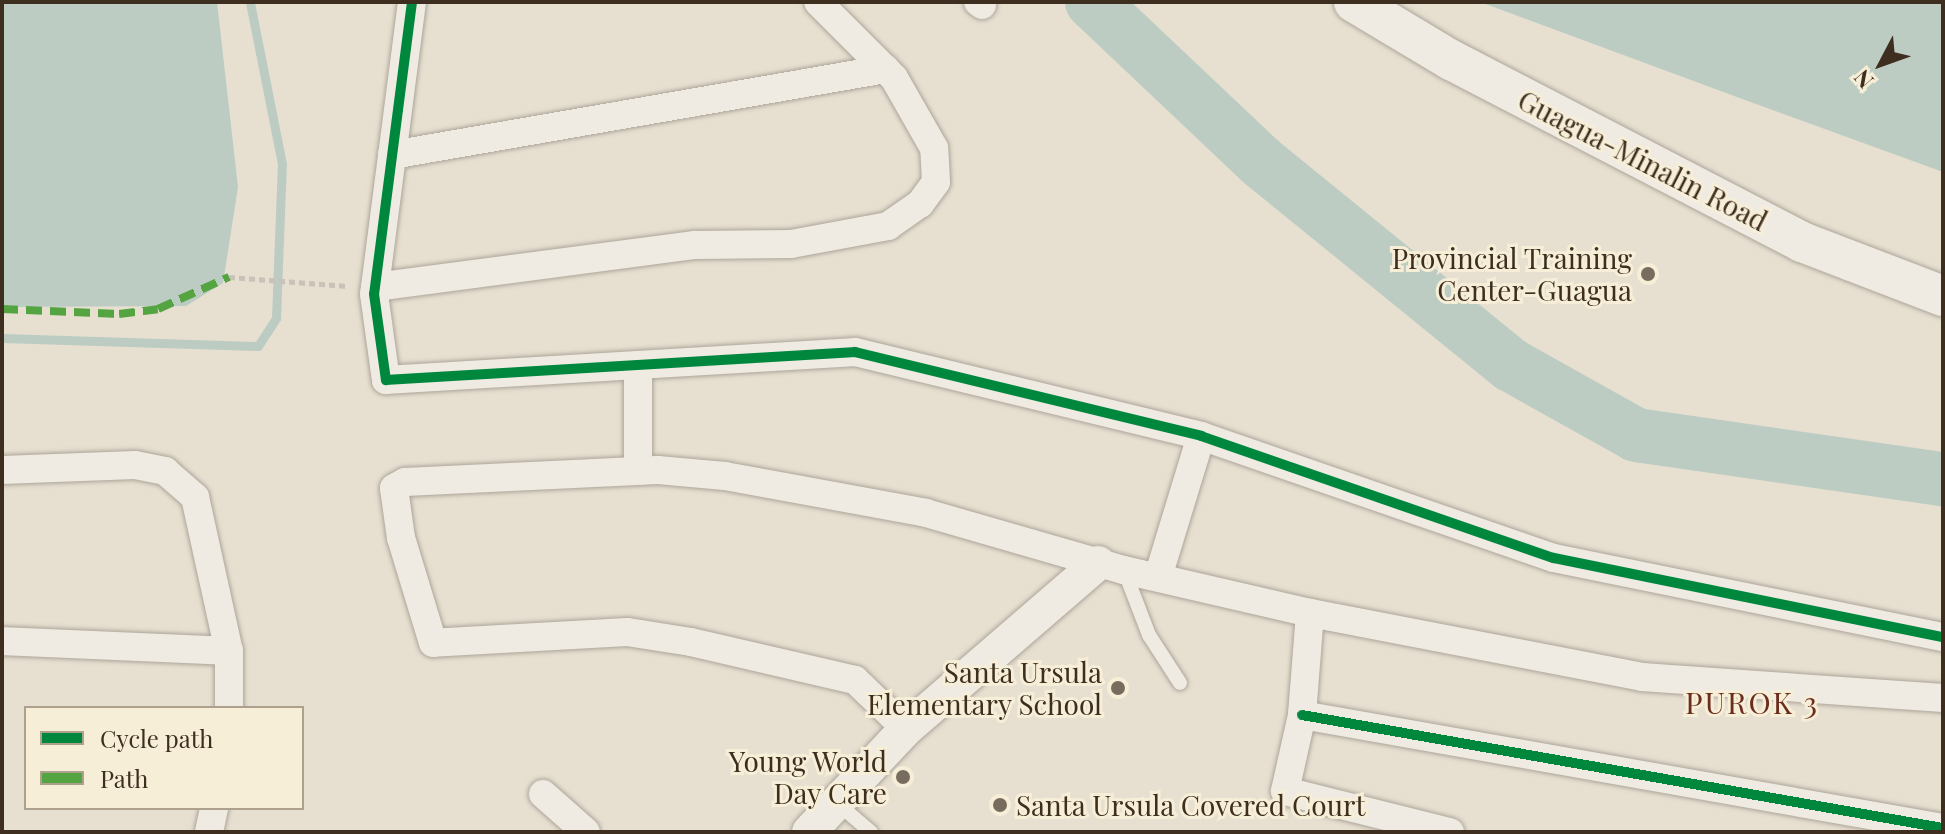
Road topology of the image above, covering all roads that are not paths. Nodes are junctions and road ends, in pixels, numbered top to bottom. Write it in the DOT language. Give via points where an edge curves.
graph roads {
  1 [pos="412,2"];
  2 [pos="818,2"];
  3 [pos="1354,2"];
  4 [pos="886,69"];
  5 [pos="392,155"];
  6 [pos="375,287"];
  7 [pos="1943,296"];
  8 [pos="638,366"];
  9 [pos="1201,436"];
  10 [pos="2,470"];
  11 [pos="638,471"];
  12 [pos="1111,566"];
  13 [pos="1158,577"];
  14 [pos="1310,613"];
  15 [pos="1943,637"];
  16 [pos="2,641"];
  17 [pos="229,651"];
  18 [pos="1180,683"];
  19 [pos="1943,698"];
  20 [pos="229,706"];
  21 [pos="1302,715"];
  22 [pos="906,729"];
  23 [pos="543,794"];
  24 [pos="837,803"];
  25 [pos="214,810"];
  26 [pos="1943,828"];
  27 [pos="209,832"];
  28 [pos="586,832"];
  29 [pos="809,832"];
  30 [pos="871,832"];
  31 [pos="1450,832"];
  1 -- 5 [label="street"];
  2 -- 4 [label="street"];
  3 -- 7 [label="main road, Guagua-Minalin Road" via="1451,60 1802,242"];
  4 -- 5 [label="street"];
  4 -- 6 [label="street" via="934,148 936,182 920,204 888,226 791,244 695,245"];
  5 -- 6 [label="street"];
  6 -- 8 [label="street" via="383,378 390,382"];
  8 -- 9 [label="street" via="855,352"];
  8 -- 11 [label="street"];
  9 -- 13 [label="street"];
  9 -- 15 [label="street" via="1554,558"];
  10 -- 17 [label="street" via="135,465 165,471 200,507"];
  11 -- 12 [label="street" via="725,476 838,495 926,513"];
  11 -- 22 [label="street" via="405,482 394,488 401,538 433,643 627,632 691,642 855,680"];
  12 -- 13 [label="street"];
  12 -- 18 [label="lane"];
  12 -- 22 [label="street"];
  13 -- 14 [label="street"];
  14 -- 19 [label="street" via="1642,677"];
  14 -- 21 [label="street"];
  16 -- 17 [label="street"];
  17 -- 20 [label="street"];
  21 -- 26 [label="street"];
  21 -- 31 [label="street" via="1285,791"];
  22 -- 24 [label="street"];
  23 -- 28 [label="street"];
  24 -- 29 [label="street"];
  24 -- 30 [label="lane"];
  25 -- 27 [label="street"];
}
